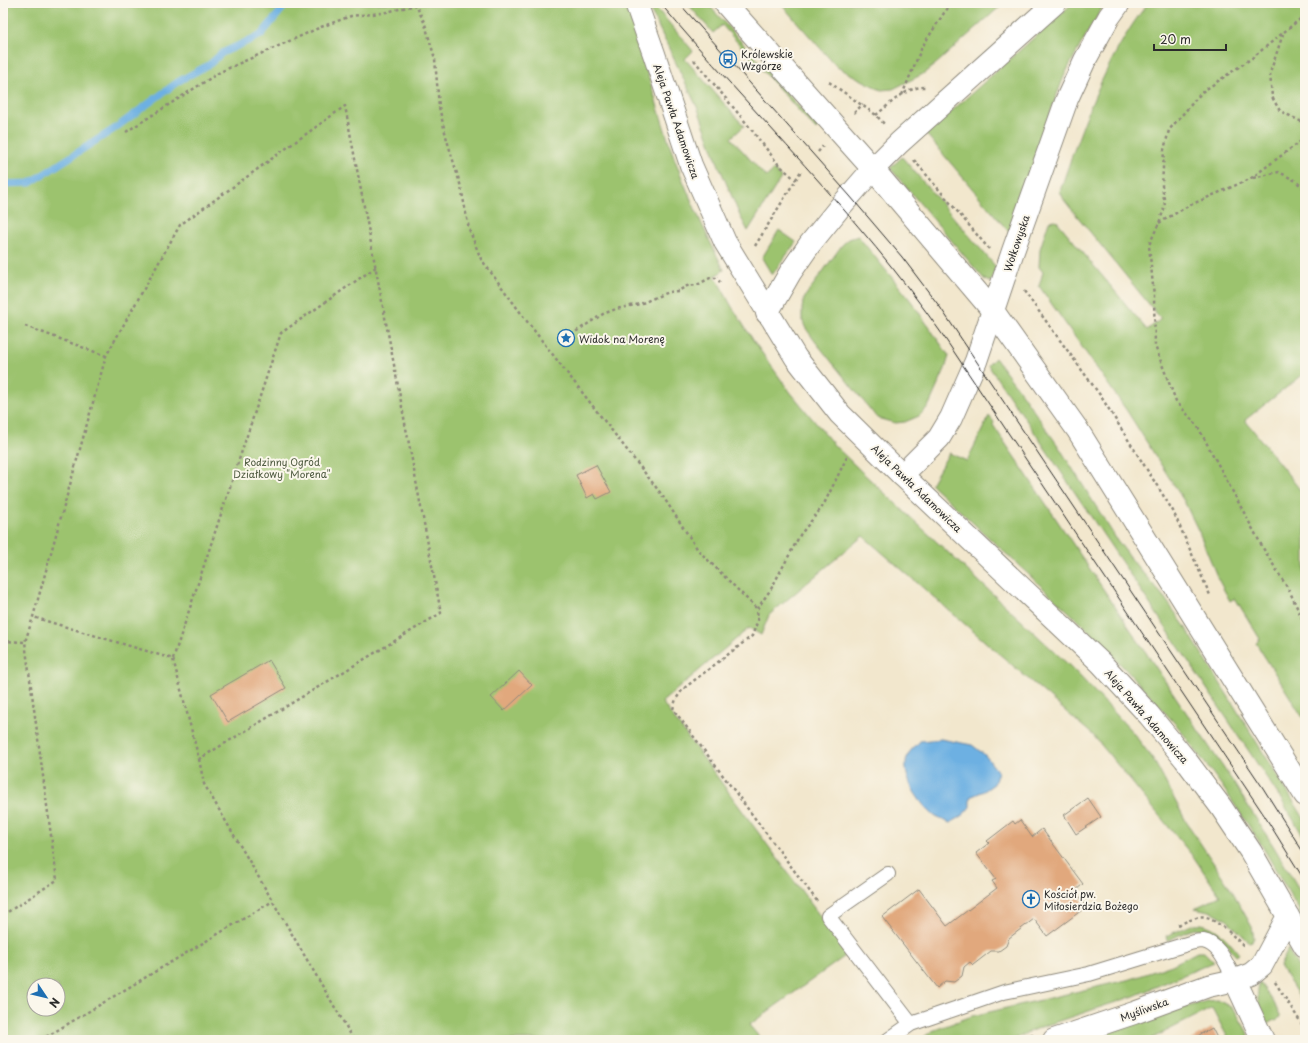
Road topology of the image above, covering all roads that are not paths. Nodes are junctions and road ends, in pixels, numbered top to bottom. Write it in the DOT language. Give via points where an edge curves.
graph roads {
  1 [pos="636,3"];
  2 [pos="725,3"];
  3 [pos="1055,3"];
  4 [pos="1119,3"];
  5 [pos="873,169"];
  6 [pos="993,312"];
  7 [pos="767,313"];
  8 [pos="902,475"];
  9 [pos="1305,795"];
  10 [pos="888,874"];
  11 [pos="1288,916"];
  12 [pos="1305,946"];
  13 [pos="1234,980"];
  14 [pos="911,1024"];
  15 [pos="888,1040"];
  16 [pos="1054,1040"];
  17 [pos="1263,1040"];
  1 -- 7 [label="main road, Aleja Pawła Adamowicza" via="691,165 724,242"];
  2 -- 5 [label="main road"];
  3 -- 5 [label="main road"];
  4 -- 6 [label="main road, Wołkowyska" via="1085,60 1067,99"];
  5 -- 6 [label="main road"];
  5 -- 7 [label="main road" via="810,244"];
  6 -- 8 [label="main road, Wołkowyska" via="976,361 951,418 939,438"];
  6 -- 9 [label="main road" via="1077,429"];
  7 -- 8 [label="main road, Aleja Pawła Adamowicza" via="796,358 840,414"];
  8 -- 11 [label="main road, Aleja Pawła Adamowicza" via="1090,652 1149,715 1221,807"];
  10 -- 14 [label="lane" via="828,916"];
  11 -- 12 [label="main road, Aleja Pawła Adamowicza"];
  11 -- 13 [label="main road, Myśliwska" via="1262,965 1251,974"];
  13 -- 14 [label="lane" via="1220,953 1203,941 1089,974 1004,992"];
  13 -- 16 [label="main road, Myśliwska" via="1208,986"];
  13 -- 17 [label="main road"];
  14 -- 15 [label="lane"];
}
